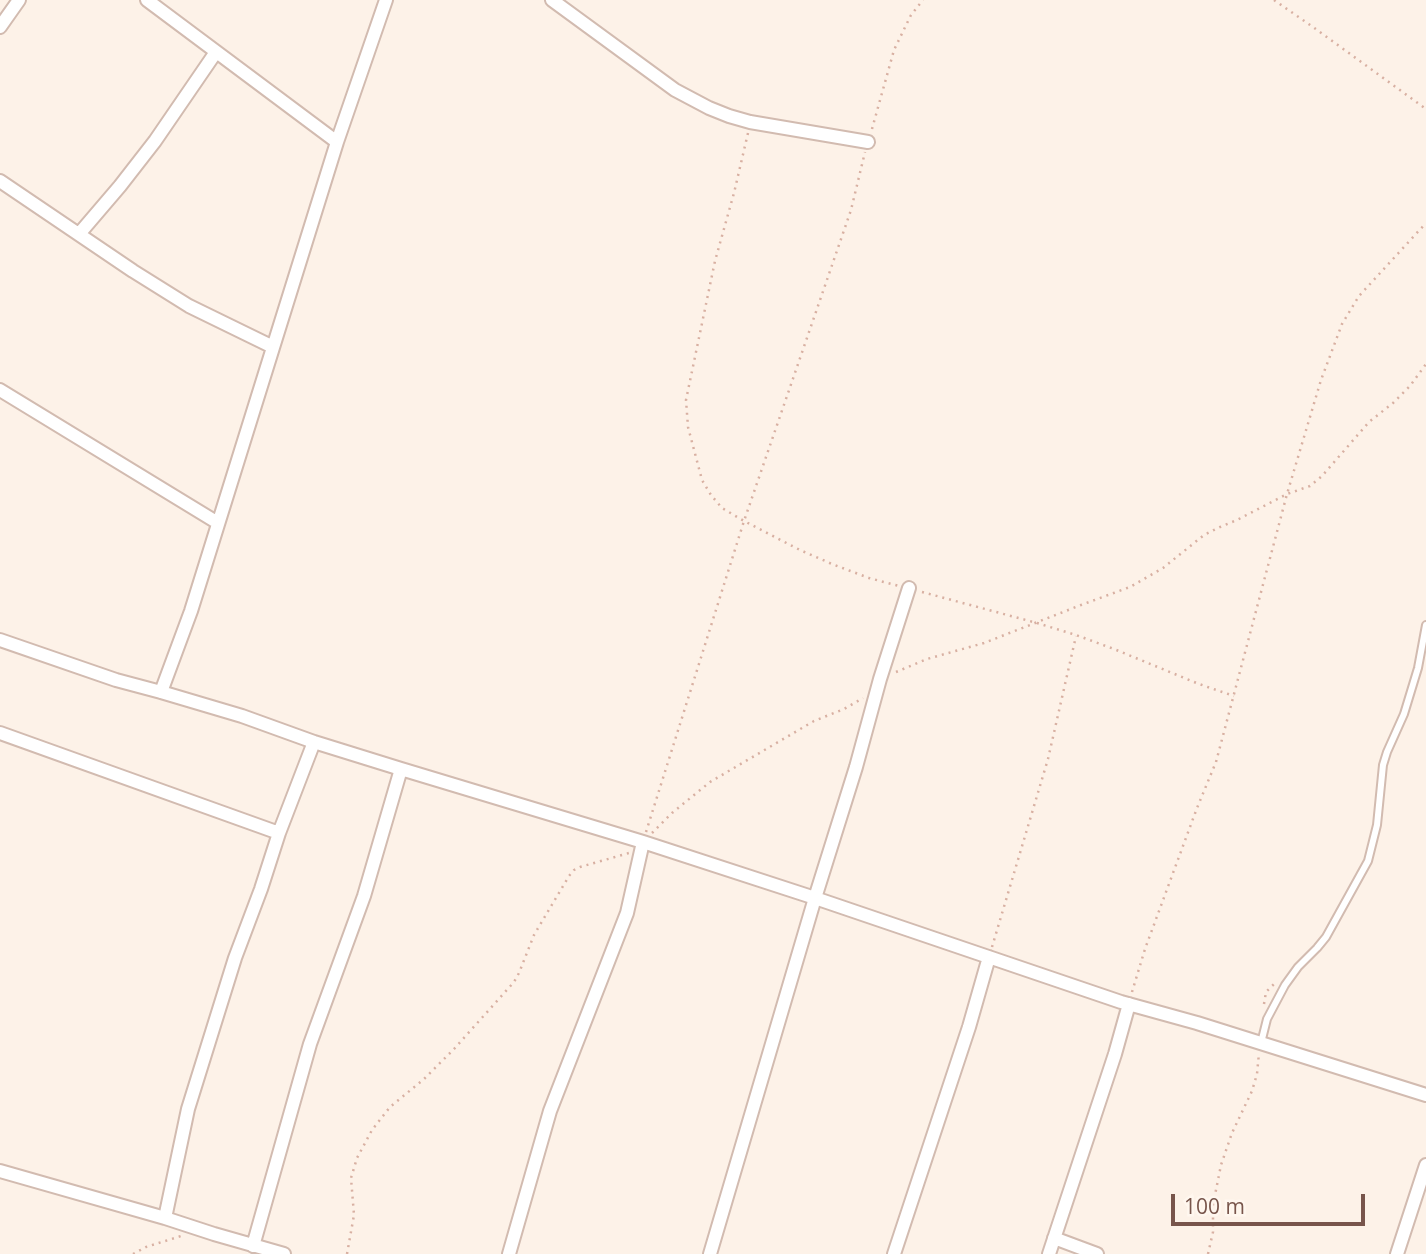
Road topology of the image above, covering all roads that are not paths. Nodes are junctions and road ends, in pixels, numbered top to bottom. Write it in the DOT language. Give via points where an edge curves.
graph roads {
  1 [pos="19,0"];
  2 [pos="146,0"];
  3 [pos="387,0"];
  4 [pos="552,0"];
  5 [pos="0,27"];
  6 [pos="216,52"];
  7 [pos="337,142"];
  8 [pos="868,142"];
  9 [pos="0,181"];
  10 [pos="79,234"];
  11 [pos="273,347"];
  12 [pos="0,390"];
  13 [pos="218,523"];
  14 [pos="909,588"];
  15 [pos="1426,630"];
  16 [pos="0,640"];
  17 [pos="161,692"];
  18 [pos="0,733"];
  19 [pos="314,741"];
  20 [pos="401,769"];
  21 [pos="279,834"];
  22 [pos="643,842"];
  23 [pos="815,898"];
  24 [pos="989,957"];
  25 [pos="1129,1004"];
  26 [pos="1261,1043"];
  27 [pos="1426,1095"];
  28 [pos="1426,1165"];
  29 [pos="0,1171"];
  30 [pos="165,1217"];
  31 [pos="1054,1238"];
  32 [pos="253,1246"];
  33 [pos="284,1254"];
  34 [pos="509,1254"];
  35 [pos="710,1254"];
  36 [pos="894,1254"];
  37 [pos="1049,1254"];
  38 [pos="1097,1254"];
  39 [pos="1397,1254"];
  1 -- 5 [label="street"];
  2 -- 6 [label="street"];
  3 -- 7 [label="street"];
  4 -- 8 [label="street" via="675,90 709,108 750,122"];
  6 -- 7 [label="street"];
  6 -- 10 [label="street" via="148,150"];
  7 -- 11 [label="street"];
  9 -- 10 [label="street"];
  10 -- 11 [label="street" via="189,306"];
  11 -- 13 [label="street"];
  12 -- 13 [label="street"];
  13 -- 17 [label="street"];
  14 -- 23 [label="street"];
  15 -- 26 [label="lane" via="1404,714 1383,765 1368,861 1326,937 1285,985 1267,1019"];
  16 -- 17 [label="street"];
  17 -- 19 [label="street"];
  18 -- 21 [label="street"];
  19 -- 20 [label="street"];
  19 -- 21 [label="street"];
  20 -- 22 [label="street"];
  20 -- 32 [label="street" via="363,896 310,1044"];
  21 -- 30 [label="street" via="188,1109"];
  22 -- 23 [label="street"];
  22 -- 34 [label="street" via="627,913 550,1111"];
  23 -- 24 [label="street"];
  23 -- 35 [label="street"];
  24 -- 25 [label="street"];
  24 -- 36 [label="street"];
  25 -- 26 [label="street"];
  25 -- 31 [label="street"];
  26 -- 27 [label="street"];
  28 -- 39 [label="street"];
  29 -- 30 [label="street"];
  30 -- 32 [label="street"];
  31 -- 37 [label="street"];
  31 -- 38 [label="street"];
  32 -- 33 [label="street"];
}
